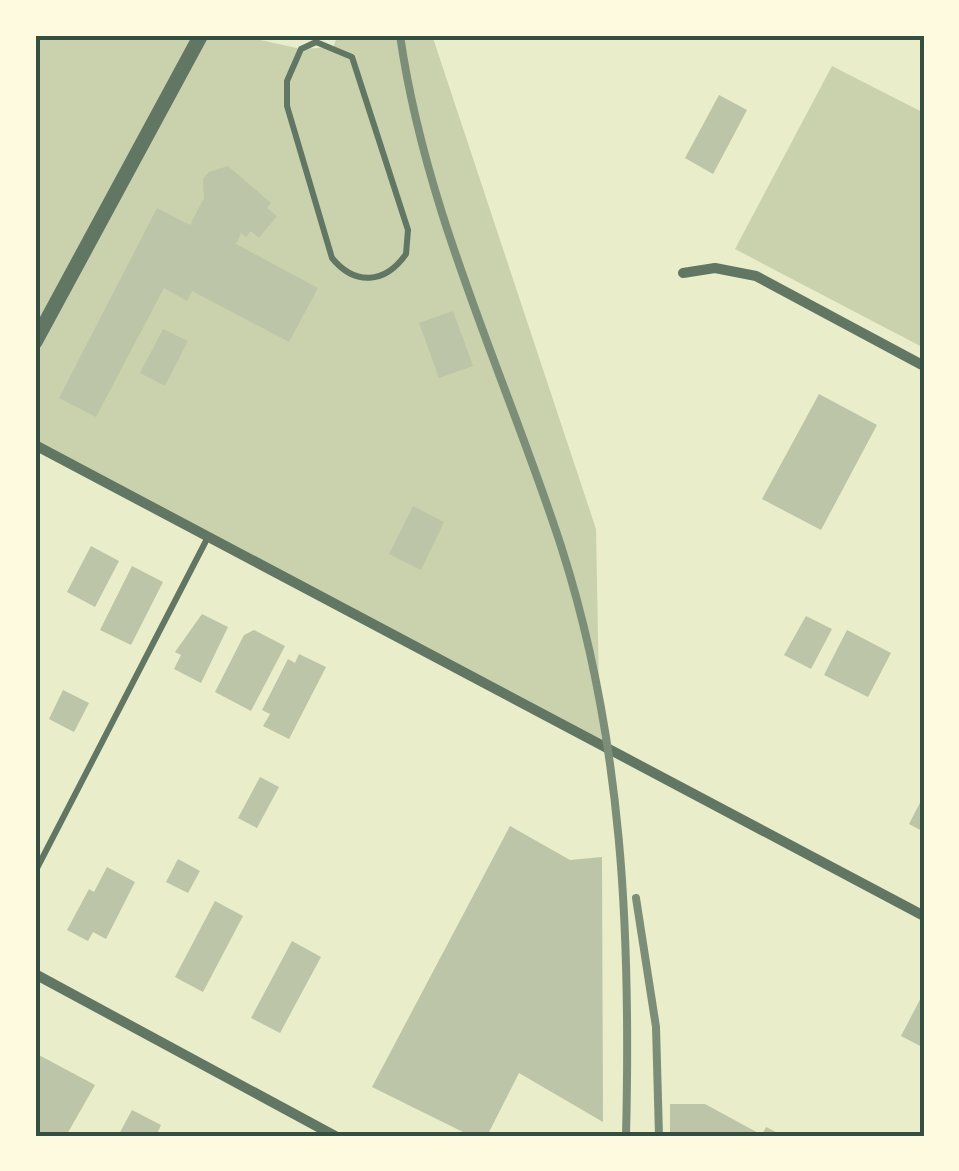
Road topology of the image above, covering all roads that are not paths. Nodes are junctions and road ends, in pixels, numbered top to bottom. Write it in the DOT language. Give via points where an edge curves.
graph roads {
  1 [pos="202,35"];
  2 [pos="352,57"];
  3 [pos="684,273"];
  4 [pos="35,342"];
  5 [pos="924,366"];
  6 [pos="35,445"];
  7 [pos="208,537"];
  8 [pos="35,872"];
  9 [pos="924,916"];
  10 [pos="35,974"];
  11 [pos="335,1136"];
  1 -- 4 [label="street"];
  2 -- 2 [label="lane" via="316,42 301,48 286,82 287,106 332,258 345,274 363,280 398,266 411,240"];
  3 -- 5 [label="street" via="715,268 756,276"];
  6 -- 7 [label="street"];
  7 -- 8 [label="lane"];
  7 -- 9 [label="street"];
  10 -- 11 [label="street"];
}
